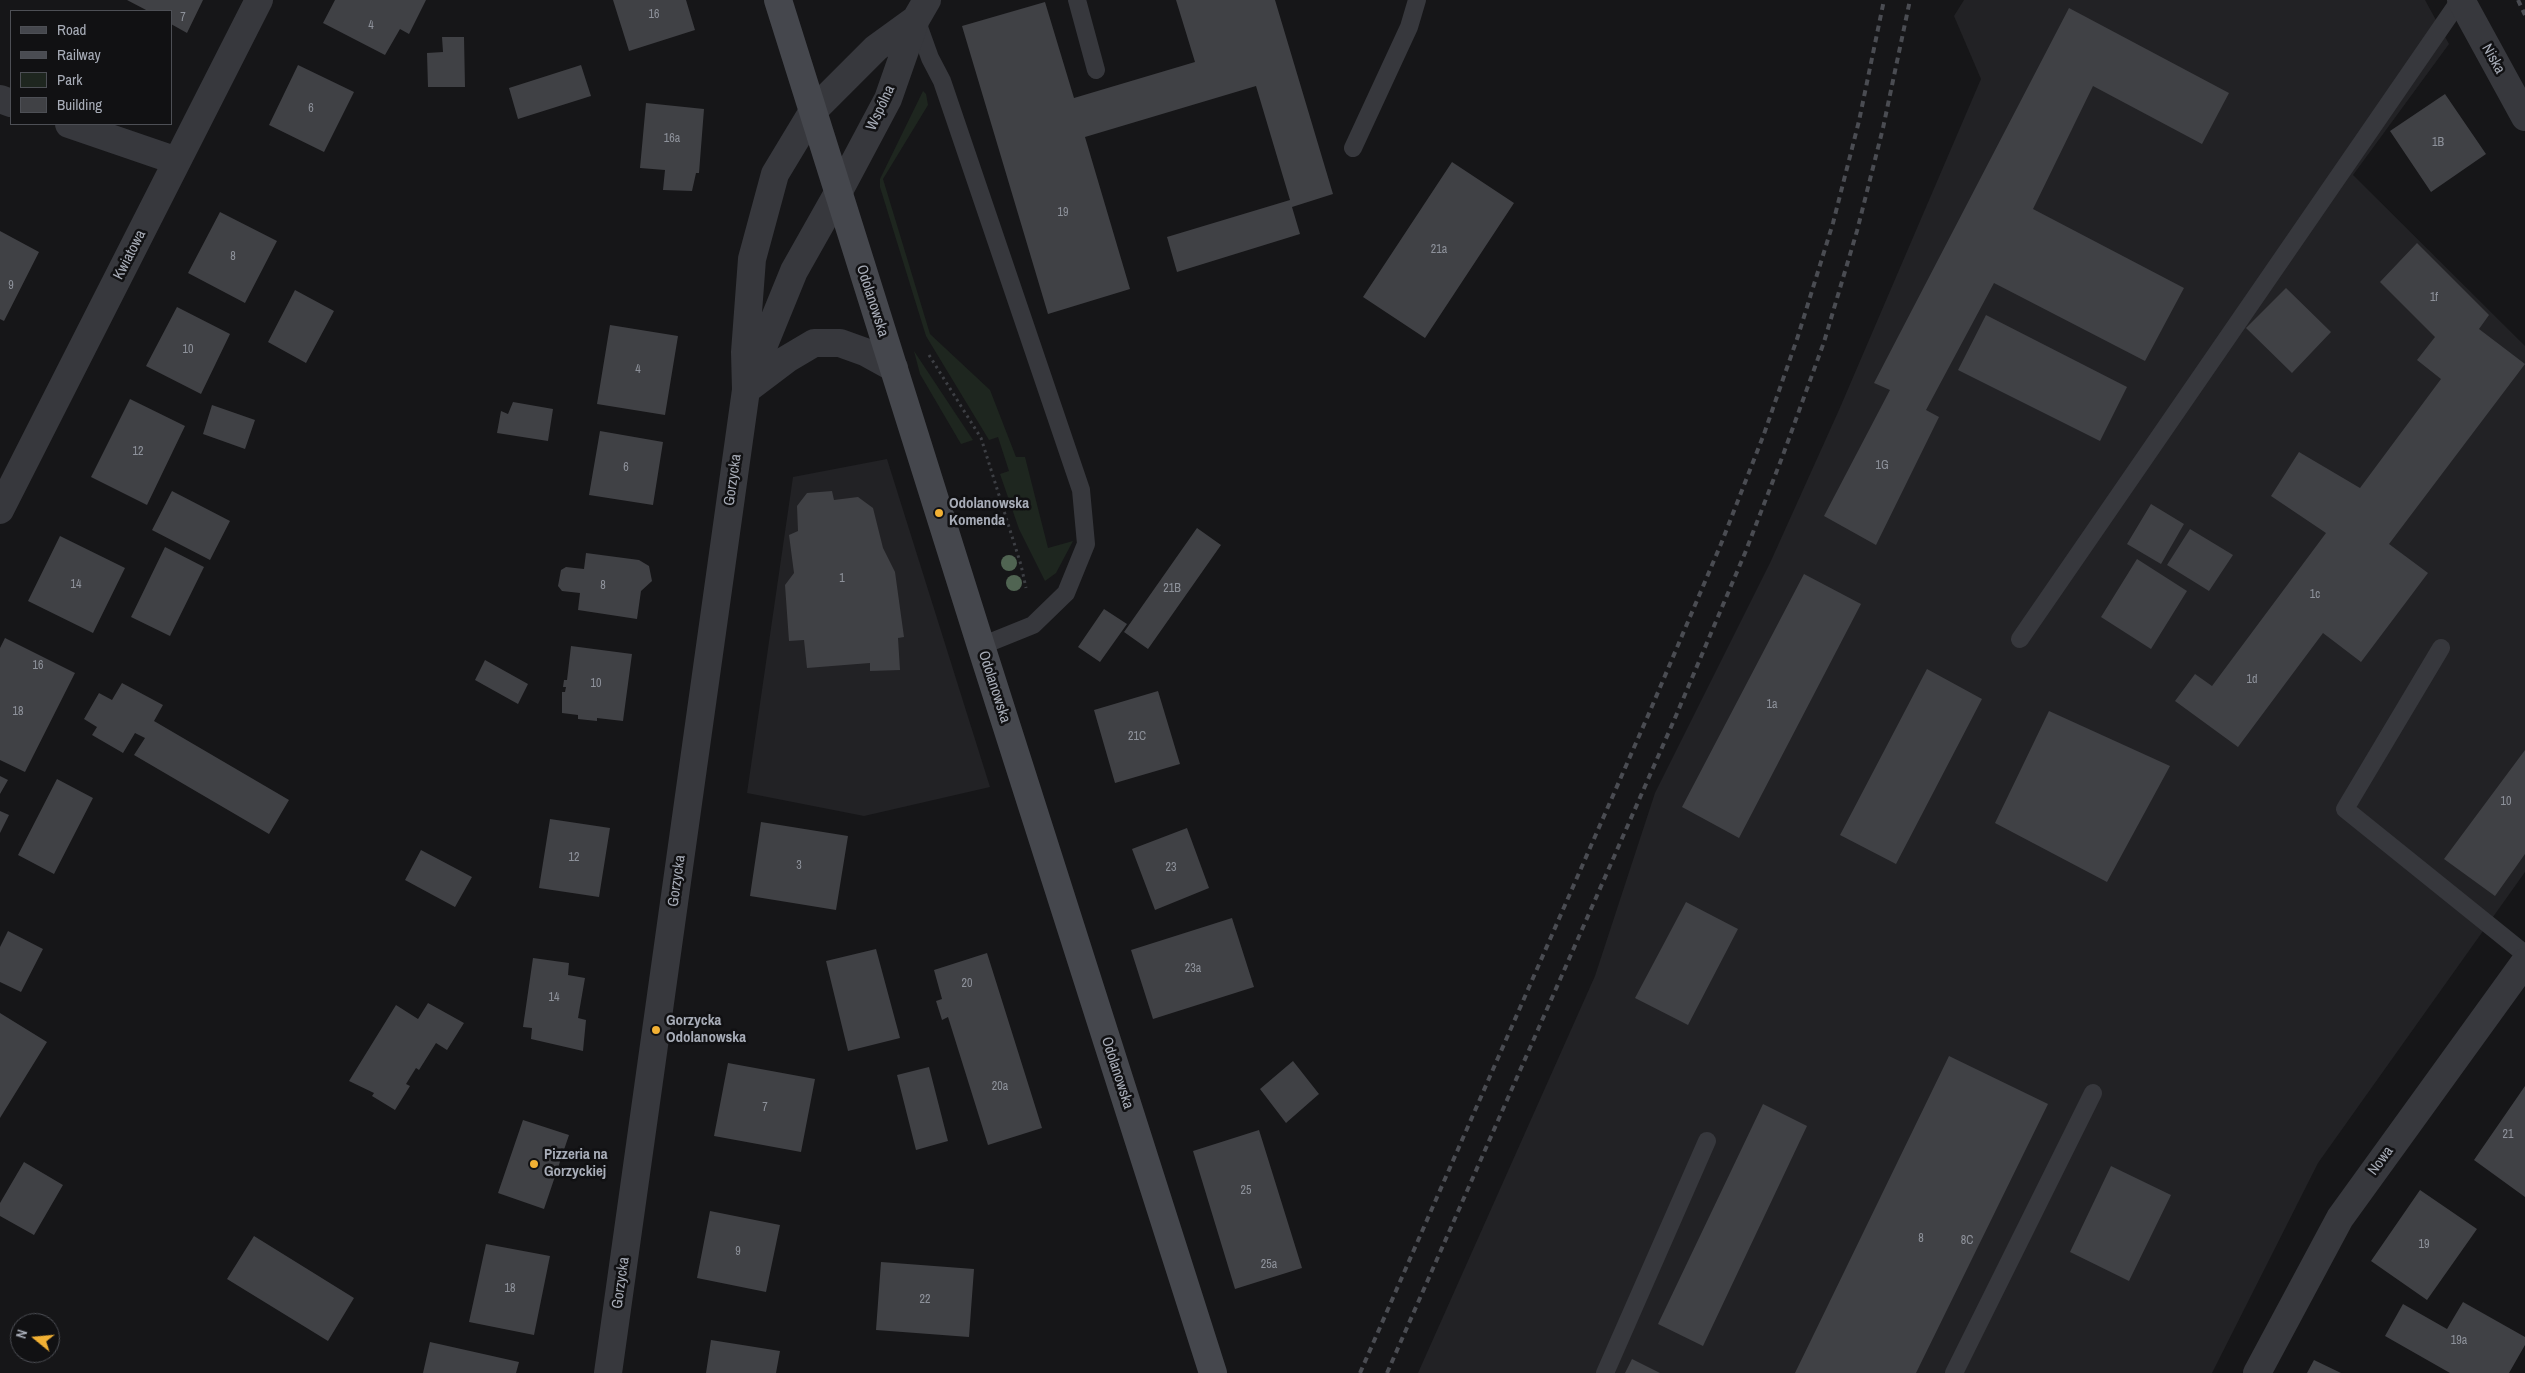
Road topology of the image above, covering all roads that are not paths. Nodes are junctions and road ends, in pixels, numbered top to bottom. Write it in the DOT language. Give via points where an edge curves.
graph roads {
  1 [pos="259,0"];
  2 [pos="778,0"];
  3 [pos="1077,0"];
  4 [pos="1417,0"];
  5 [pos="2461,0"];
  6 [pos="921,10"];
  7 [pos="1096,70"];
  8 [pos="813,111"];
  9 [pos="2525,117"];
  10 [pos="72,125"];
  11 [pos="1353,148"];
  12 [pos="177,162"];
  13 [pos="838,193"];
  14 [pos="894,368"];
  15 [pos="746,390"];
  16 [pos="0,510"];
  17 [pos="2020,638"];
  18 [pos="981,646"];
  19 [pos="2442,648"];
  20 [pos="2525,954"];
  21 [pos="2525,962"];
  22 [pos="2094,1094"];
  23 [pos="1707,1141"];
  24 [pos="608,1373"];
  25 [pos="1213,1373"];
  26 [pos="1605,1373"];
  27 [pos="1954,1373"];
  28 [pos="2257,1373"];
  1 -- 12 [label="street, Kwiatowa"];
  2 -- 8 [label="main road, Odolanowska"];
  3 -- 7 [label="lane"];
  4 -- 11 [label="lane" via="1409,28"];
  5 -- 9 [label="street, Niska"];
  5 -- 17 [label="lane"];
  6 -- 8 [label="street" via="876,48"];
  6 -- 13 [label="street, Wspólna" via="888,99"];
  6 -- 18 [label="lane" via="930,58 942,81 1081,490 1086,544 1066,593 1033,625"];
  8 -- 13 [label="main road, Odolanowska"];
  8 -- 15 [label="street, Gorzycka" via="776,174 758,233 752,259 745,352"];
  10 -- 12 [label="street"];
  12 -- 16 [label="street, Kwiatowa"];
  13 -- 14 [label="main road, Odolanowska"];
  13 -- 15 [label="street, Gorzycka" via="794,271"];
  14 -- 15 [label="street" via="840,342 814,343"];
  14 -- 18 [label="main road, Odolanowska"];
  15 -- 24 [label="street, Gorzycka"];
  18 -- 25 [label="main road, Odolanowska"];
  19 -- 20 [label="lane" via="2345,809"];
  21 -- 28 [label="street, Nowa" via="2340,1218"];
  22 -- 27 [label="lane"];
  23 -- 26 [label="lane"];
}
